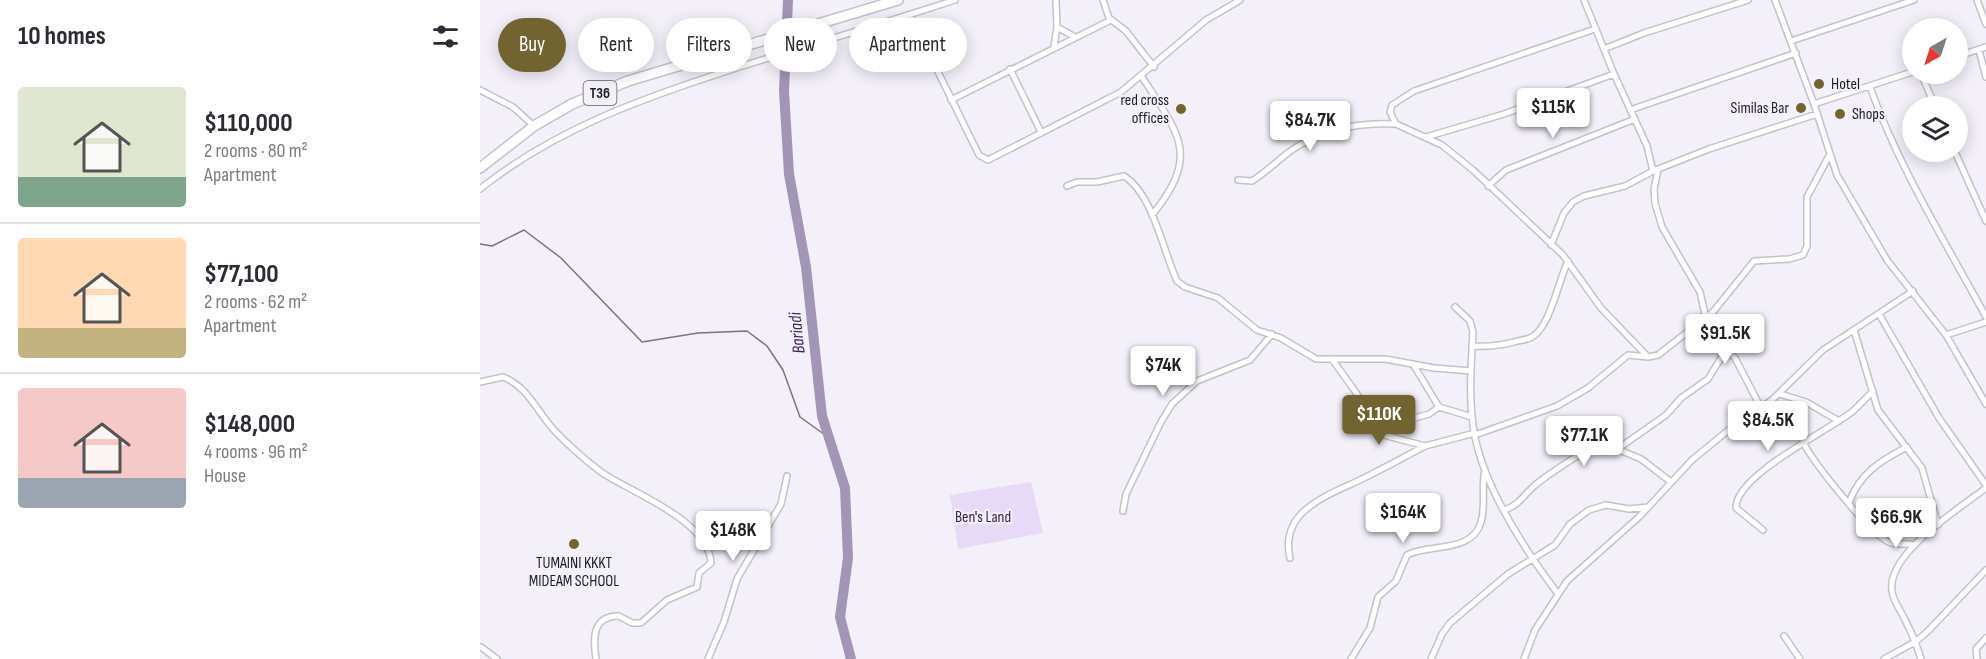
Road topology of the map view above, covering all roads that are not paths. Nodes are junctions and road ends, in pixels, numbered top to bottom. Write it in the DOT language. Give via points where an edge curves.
graph roads {
  1 [pos="898,0"];
  2 [pos="955,0"];
  3 [pos="1056,0"];
  4 [pos="1102,0"];
  5 [pos="1240,0"];
  6 [pos="1584,0"];
  7 [pos="1748,0"];
  8 [pos="1775,0"];
  9 [pos="1914,0"];
  10 [pos="1977,0"];
  11 [pos="910,15"];
  12 [pos="1111,20"];
  13 [pos="1986,24"];
  14 [pos="1057,27"];
  15 [pos="1594,28"];
  16 [pos="1075,37"];
  17 [pos="1791,41"];
  18 [pos="1054,46"];
  19 [pos="1986,47"];
  20 [pos="1604,49"];
  21 [pos="1979,50"];
  22 [pos="1796,53"];
  23 [pos="1968,53"];
  24 [pos="1984,66"];
  25 [pos="1154,67"];
  26 [pos="1010,69"];
  27 [pos="1614,74"];
  28 [pos="1902,76"];
  29 [pos="1142,77"];
  30 [pos="1986,77"];
  31 [pos="1870,87"];
  32 [pos="480,90"];
  33 [pos="951,100"];
  34 [pos="1815,104"];
  35 [pos="1630,110"];
  36 [pos="1817,114"];
  37 [pos="1635,119"];
  38 [pos="1396,124"];
  39 [pos="534,126"];
  40 [pos="1041,132"];
  41 [pos="1426,137"];
  42 [pos="1830,154"];
  43 [pos="1959,162"];
  44 [pos="480,168"];
  45 [pos="1656,170"];
  46 [pos="1238,180"];
  47 [pos="1067,186"];
  48 [pos="1488,186"];
  49 [pos="480,189"];
  50 [pos="1152,215"];
  51 [pos="1986,221"];
  52 [pos="1551,244"];
  53 [pos="1568,261"];
  54 [pos="1913,291"];
  55 [pos="1455,307"];
  56 [pos="1879,314"];
  57 [pos="1986,317"];
  58 [pos="1705,319"];
  59 [pos="1986,322"];
  60 [pos="1854,330"];
  61 [pos="1272,334"];
  62 [pos="1946,336"];
  63 [pos="1472,346"];
  64 [pos="1726,350"];
  65 [pos="1648,357"];
  66 [pos="1332,359"];
  67 [pos="1413,364"];
  68 [pos="1471,371"];
  69 [pos="480,382"];
  70 [pos="1873,391"];
  71 [pos="1780,394"];
  72 [pos="1986,404"];
  73 [pos="1439,407"];
  74 [pos="1761,408"];
  75 [pos="1472,417"];
  76 [pos="1839,420"];
  77 [pos="1379,433"];
  78 [pos="1475,434"];
  79 [pos="1803,442"];
  80 [pos="1425,446"];
  81 [pos="1906,447"];
  82 [pos="1619,448"];
  83 [pos="1486,469"];
  84 [pos="787,476"];
  85 [pos="1671,482"];
  86 [pos="1986,487"];
  87 [pos="1848,503"];
  88 [pos="1649,506"];
  89 [pos="1504,510"];
  90 [pos="1123,511"];
  91 [pos="1938,525"];
  92 [pos="1763,530"];
  93 [pos="1914,545"];
  94 [pos="1532,557"];
  95 [pos="1290,558"];
  96 [pos="1986,570"];
  97 [pos="1558,594"];
  98 [pos="1784,636"];
  99 [pos="1986,638"];
  100 [pos="1915,642"];
  101 [pos="481,647"];
  102 [pos="497,659"];
  103 [pos="596,659"];
  104 [pos="708,659"];
  105 [pos="1351,659"];
  106 [pos="1431,659"];
  107 [pos="1524,659"];
  108 [pos="1800,659"];
  109 [pos="1884,659"];
  110 [pos="1921,659"];
  111 [pos="1977,659"];
  1 -- 39 [label="highway, T36" via="628,81 572,104"];
  2 -- 11 [label="street"];
  3 -- 14 [label="street"];
  4 -- 12 [label="street"];
  5 -- 25 [label="street" via="1206,20"];
  6 -- 15 [label="street"];
  7 -- 20 [label="street"];
  8 -- 17 [label="street"];
  9 -- 17 [label="street"];
  10 -- 13 [label="street"];
  11 -- 33 [label="street"];
  11 -- 49 [label="street" via="604,114 530,154"];
  12 -- 16 [label="street"];
  12 -- 25 [label="street" via="1126,31"];
  14 -- 16 [label="street"];
  14 -- 18 [label="street"];
  15 -- 20 [label="street"];
  15 -- 38 [label="street" via="1414,91 1390,108"];
  16 -- 18 [label="street"];
  17 -- 22 [label="street"];
  18 -- 26 [label="street"];
  19 -- 21 [label="street"];
  20 -- 27 [label="street"];
  21 -- 23 [label="street"];
  21 -- 24 [label="street"];
  22 -- 34 [label="street"];
  22 -- 35 [label="street"];
  24 -- 30 [label="street"];
  25 -- 29 [label="street"];
  26 -- 33 [label="street"];
  26 -- 40 [label="street"];
  27 -- 35 [label="street"];
  27 -- 41 [label="street"];
  28 -- 31 [label="street"];
  29 -- 40 [label="street" via="1094,107"];
  29 -- 50 [label="street" via="1170,121 1181,157 1174,185"];
  31 -- 34 [label="street"];
  31 -- 57 [label="street" via="1925,208"];
  32 -- 39 [label="street" via="513,107"];
  33 -- 40 [label="street" via="979,155 985,159"];
  34 -- 36 [label="street"];
  35 -- 37 [label="street"];
  36 -- 42 [label="street"];
  36 -- 45 [label="street"];
  37 -- 45 [label="street"];
  37 -- 48 [label="street" via="1506,170"];
  38 -- 41 [label="street"];
  38 -- 46 [label="street" via="1359,124 1324,134 1303,143 1252,181"];
  39 -- 44 [label="highway, T36"];
  41 -- 48 [label="street" via="1455,155"];
  42 -- 54 [label="street" via="1854,206 1887,260"];
  42 -- 58 [label="street" via="1807,197 1807,246 1803,255 1754,261"];
  43 -- 51 [label="street"];
  45 -- 52 [label="street" via="1625,186 1573,202 1558,224"];
  45 -- 58 [label="street" via="1657,213 1696,282"];
  47 -- 50 [label="street" via="1124,176 1137,187"];
  48 -- 52 [label="street"];
  50 -- 61 [label="street" via="1180,285 1218,298 1253,327"];
  52 -- 53 [label="street"];
  53 -- 63 [label="street" via="1549,318 1538,333 1500,346"];
  53 -- 65 [label="street" via="1600,308"];
  54 -- 56 [label="street"];
  54 -- 62 [label="street"];
  55 -- 63 [label="street" via="1470,321"];
  56 -- 60 [label="street"];
  56 -- 86 [label="street" via="1939,418"];
  58 -- 64 [label="street" via="1709,332"];
  58 -- 65 [label="street" via="1658,355"];
  59 -- 62 [label="street"];
  60 -- 70 [label="street"];
  60 -- 71 [label="street" via="1815,357"];
  61 -- 66 [label="street" via="1316,360"];
  61 -- 90 [label="street" via="1250,360 1197,381 1172,404 1126,494"];
  62 -- 72 [label="street"];
  63 -- 68 [label="street"];
  64 -- 74 [label="street" via="1741,368"];
  64 -- 82 [label="street" via="1708,379"];
  65 -- 78 [label="street" via="1628,356 1588,388 1557,406"];
  66 -- 67 [label="street" via="1385,359"];
  66 -- 77 [label="street" via="1361,402 1362,419"];
  67 -- 68 [label="street"];
  67 -- 73 [label="street"];
  68 -- 75 [label="street"];
  69 -- 103 [label="street" via="503,377 522,388 575,451 603,473 675,514 701,540 710,556 711,563 699,573 697,587 667,600 641,623 619,616 601,621 595,630"];
  70 -- 76 [label="street"];
  70 -- 81 [label="street" via="1878,410"];
  71 -- 74 [label="street"];
  71 -- 76 [label="street" via="1806,402"];
  73 -- 75 [label="street"];
  73 -- 77 [label="street"];
  74 -- 85 [label="street" via="1731,428"];
  75 -- 78 [label="street"];
  76 -- 79 [label="street"];
  77 -- 80 [label="street"];
  78 -- 80 [label="street"];
  78 -- 83 [label="street"];
  79 -- 87 [label="street" via="1812,461"];
  79 -- 92 [label="street" via="1771,464 1737,502 1736,508"];
  80 -- 95 [label="street" via="1308,506 1289,533"];
  81 -- 87 [label="street" via="1861,477"];
  81 -- 91 [label="street" via="1922,468"];
  82 -- 85 [label="street"];
  82 -- 89 [label="street" via="1603,443 1587,449 1534,486 1517,505"];
  83 -- 89 [label="street"];
  83 -- 105 [label="street" via="1478,529 1464,541 1407,555 1395,581 1378,597 1370,628"];
  84 -- 104 [label="street" via="781,504 737,579"];
  85 -- 88 [label="street"];
  86 -- 91 [label="street"];
  87 -- 93 [label="street" via="1889,542"];
  88 -- 94 [label="street" via="1596,507 1570,524 1555,545"];
  88 -- 97 [label="street" via="1573,574"];
  89 -- 94 [label="street"];
  91 -- 93 [label="street"];
  93 -- 100 [label="street" via="1896,566 1891,579 1896,604"];
  94 -- 97 [label="street"];
  94 -- 106 [label="street" via="1450,623"];
  96 -- 100 [label="street"];
  97 -- 107 [label="street" via="1535,630"];
  98 -- 108 [label="street"];
  99 -- 111 [label="street" via="1976,649"];
  100 -- 109 [label="street"];
  100 -- 110 [label="street"];
  101 -- 102 [label="street"];
}
